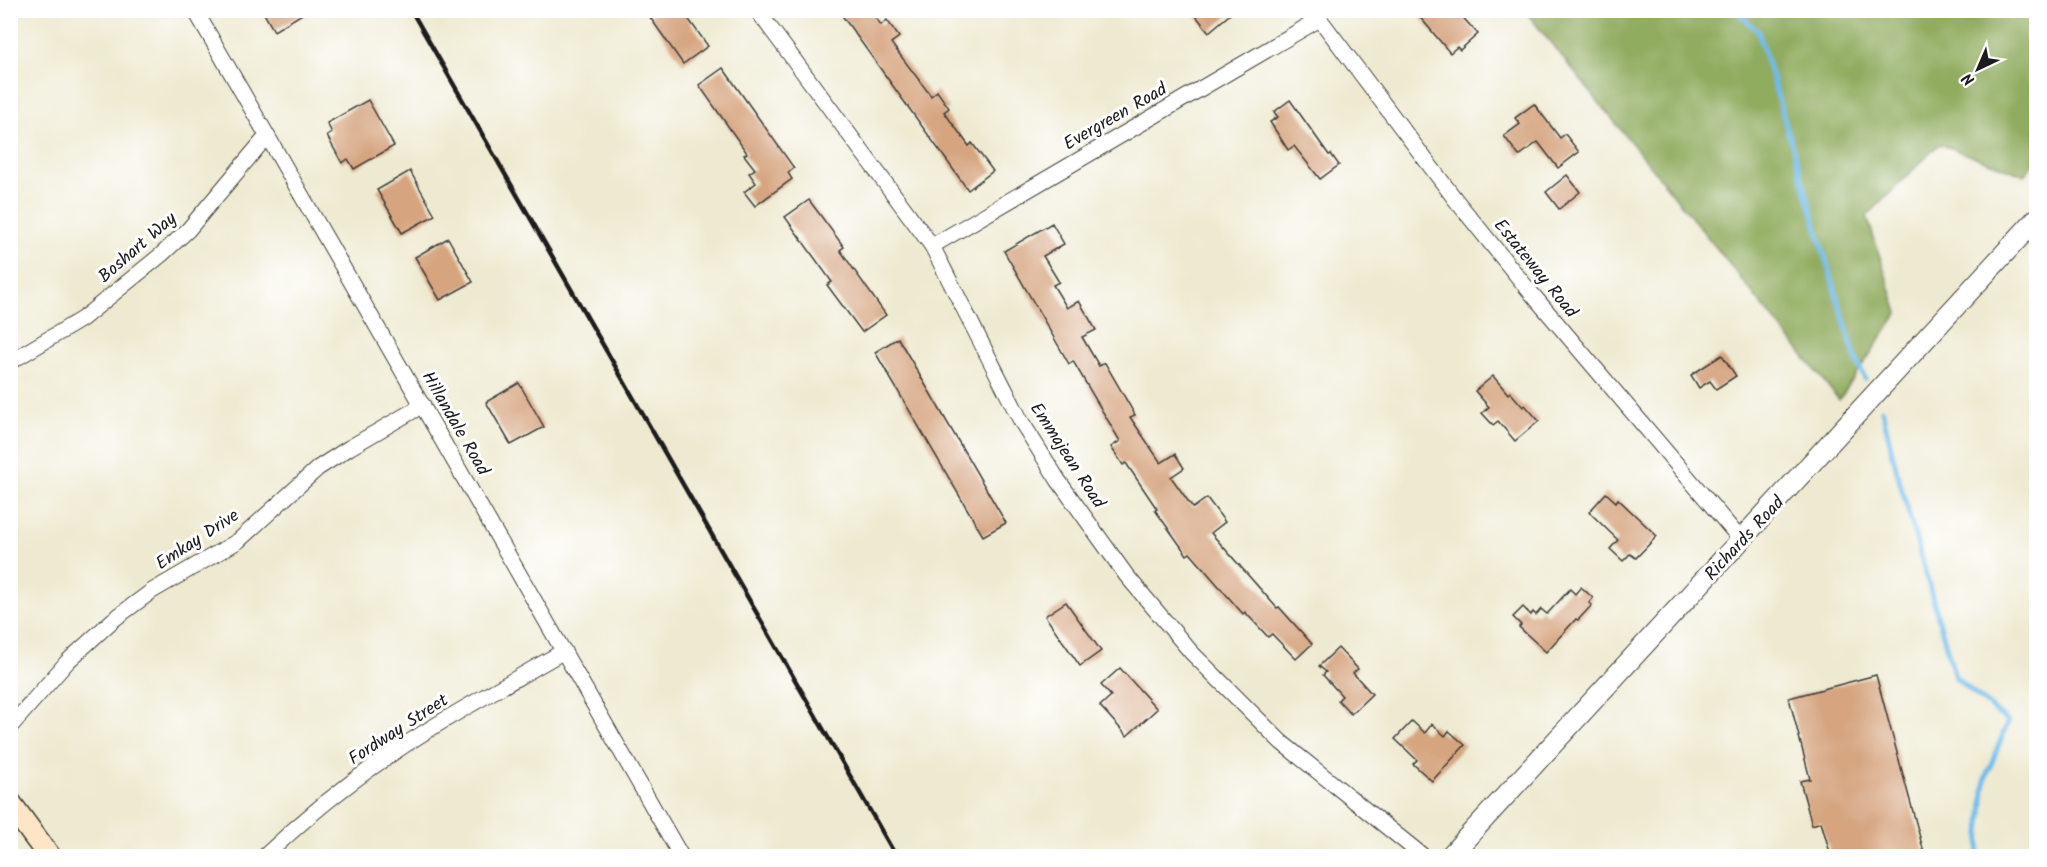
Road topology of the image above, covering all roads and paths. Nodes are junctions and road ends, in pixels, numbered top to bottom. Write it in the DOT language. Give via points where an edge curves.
graph roads {
  1 [pos="195,10"];
  2 [pos="757,10"];
  3 [pos="1315,15"];
  4 [pos="267,136"];
  5 [pos="2037,219"];
  6 [pos="932,246"];
  7 [pos="10,362"];
  8 [pos="423,405"];
  9 [pos="1742,540"];
  10 [pos="564,651"];
  11 [pos="10,727"];
  12 [pos="10,803"];
  13 [pos="49,856"];
  14 [pos="265,856"];
  15 [pos="681,856"];
  16 [pos="1423,856"];
  17 [pos="1450,856"];
  1 -- 4 [label="street, Hillandale Road"];
  2 -- 6 [label="street, Emmajean Road"];
  3 -- 6 [label="street, Evergreen Road"];
  3 -- 9 [label="street, Estateway Road" via="1527,288"];
  4 -- 7 [label="street, Boshart Way" via="188,230 161,255 82,319"];
  4 -- 8 [label="street, Hillandale Road"];
  5 -- 9 [label="street, Richards Road"];
  6 -- 16 [label="street, Emmajean Road" via="1021,421 1126,575 1191,652 1281,742"];
  8 -- 10 [label="street, Hillandale Road"];
  8 -- 11 [label="street, Emkay Drive" via="318,468 238,541 152,591 113,620 68,661"];
  9 -- 17 [label="street, Richards Road"];
  10 -- 14 [label="street, Fordway Street" via="390,754 331,798"];
  10 -- 15 [label="street, Hillandale Road"];
  12 -- 13 [label="main road"];
}
